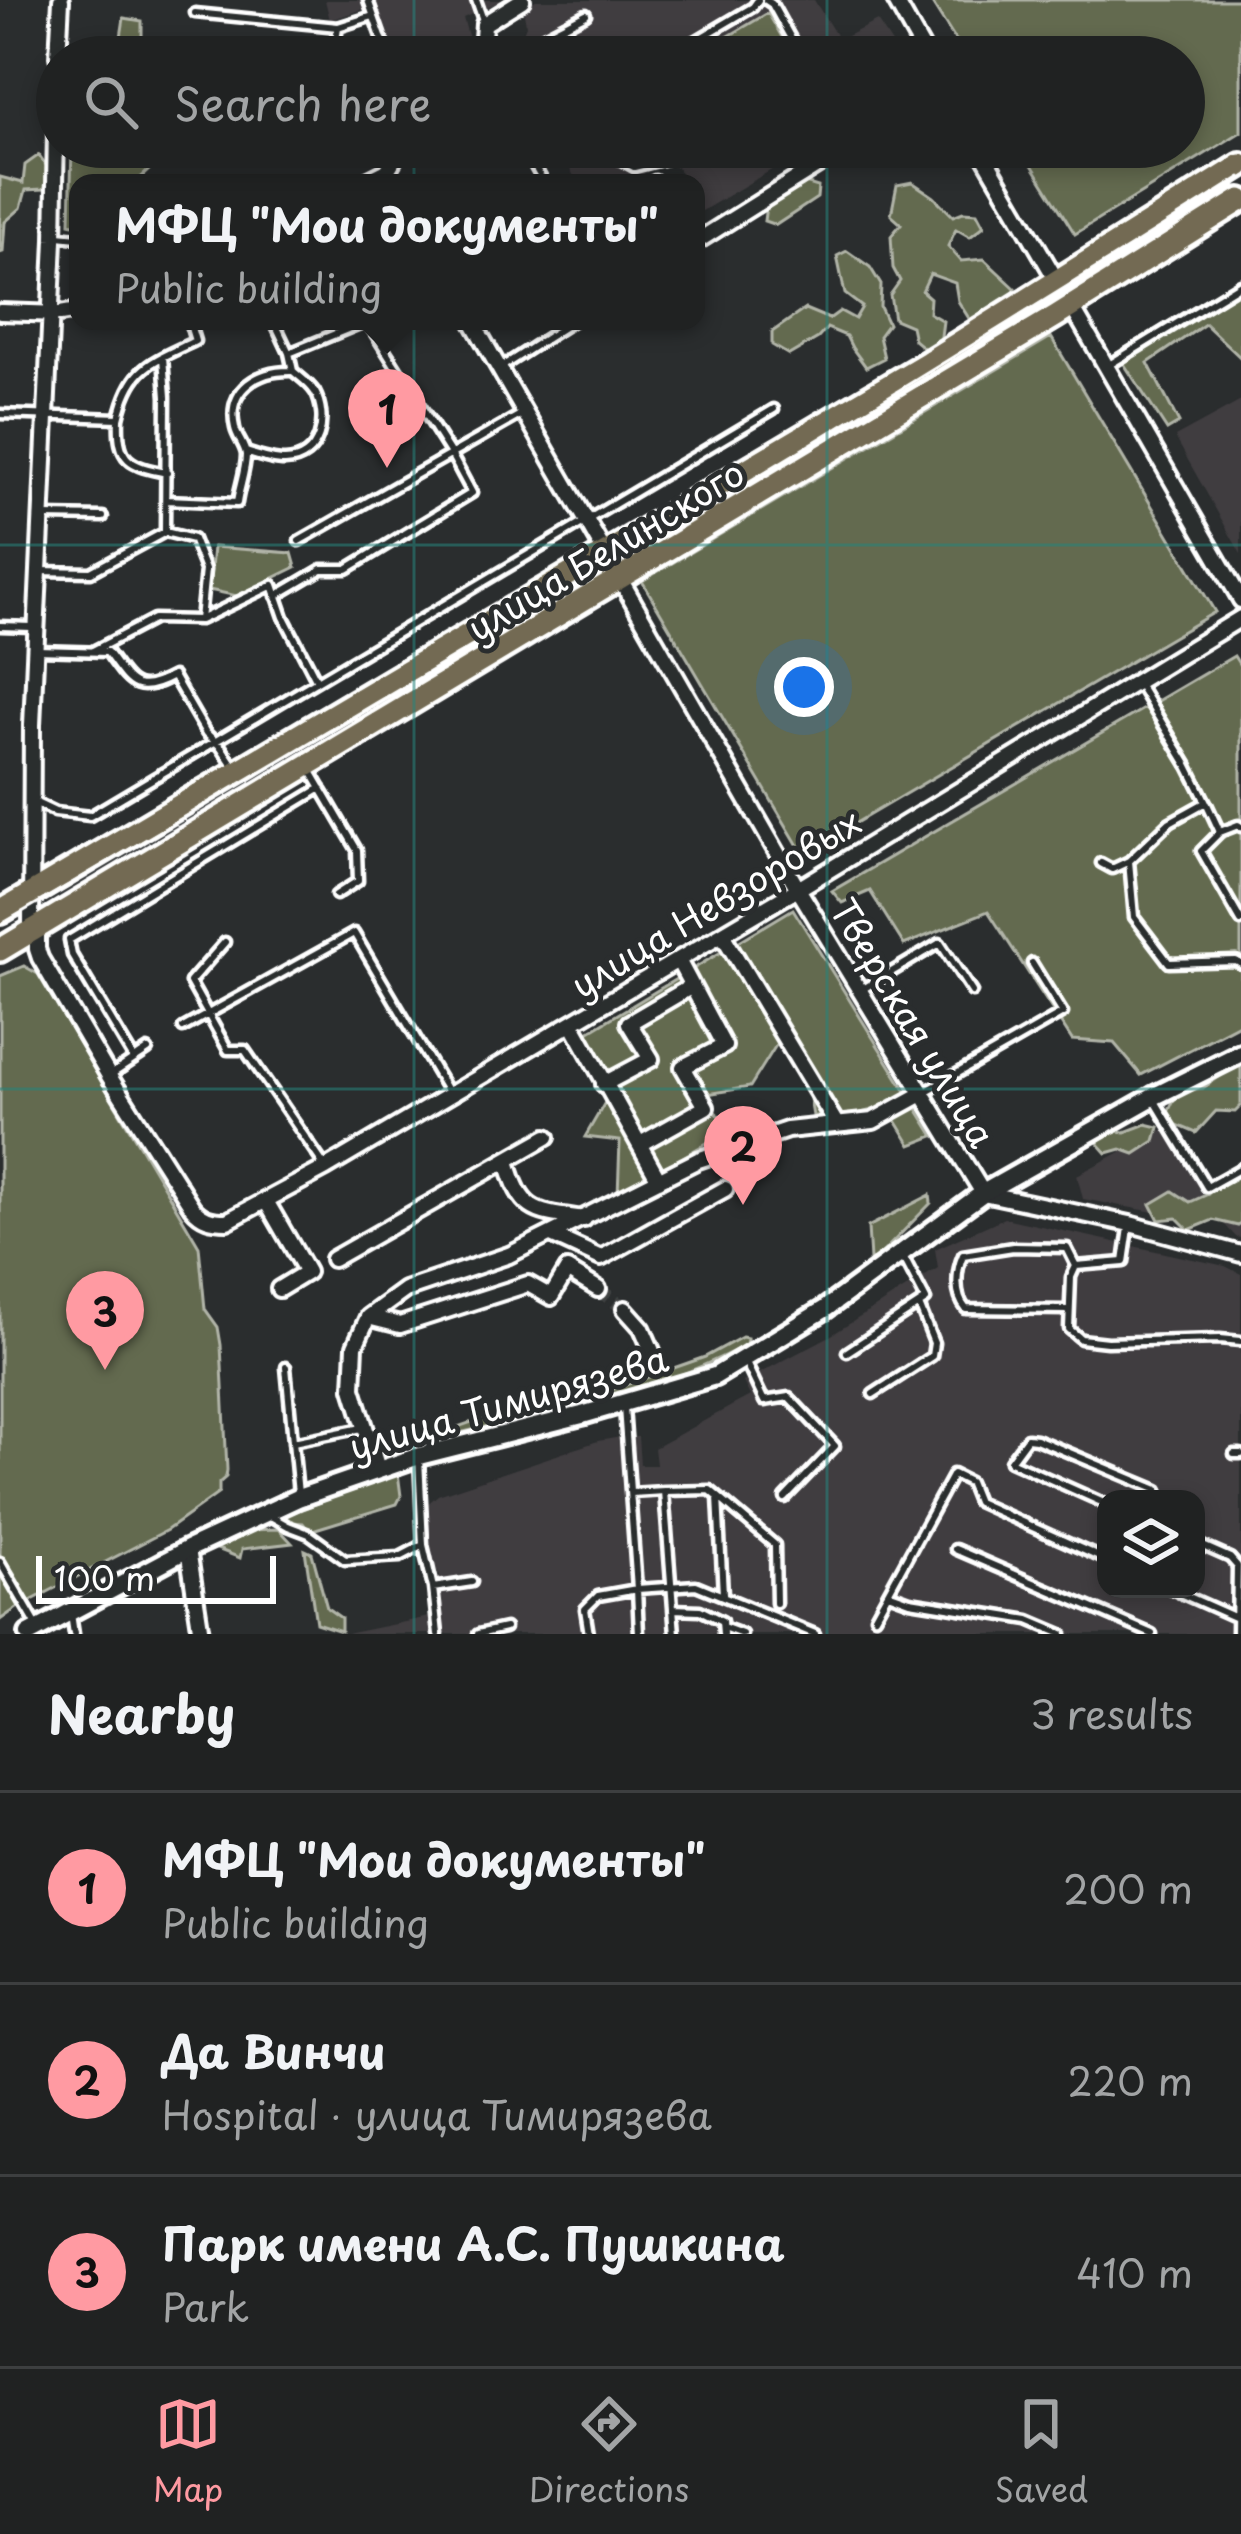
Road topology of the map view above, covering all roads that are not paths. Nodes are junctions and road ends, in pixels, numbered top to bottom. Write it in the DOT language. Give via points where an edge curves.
graph roads {
  1 [pos="61,0"];
  2 [pos="368,0"];
  3 [pos="476,0"];
  4 [pos="522,0"];
  5 [pos="762,0"];
  6 [pos="895,0"];
  7 [pos="195,13"];
  8 [pos="586,14"];
  9 [pos="373,16"];
  10 [pos="484,24"];
  11 [pos="338,27"];
  12 [pos="59,36"];
  13 [pos="336,36"];
  14 [pos="382,36"];
  15 [pos="483,36"];
  16 [pos="544,36"];
  17 [pos="704,36"];
  18 [pos="790,36"];
  19 [pos="915,36"];
  20 [pos="1241,165"];
  21 [pos="55,168"];
  22 [pos="814,168"];
  23 [pos="991,168"];
  24 [pos="1241,200"];
  25 [pos="54,236"];
  26 [pos="705,236"];
  27 [pos="69,237"];
  28 [pos="1057,281"];
  29 [pos="1241,284"];
  30 [pos="1072,307"];
  31 [pos="0,311"];
  32 [pos="69,312"];
  33 [pos="50,313"];
  34 [pos="192,330"];
  35 [pos="278,330"];
  36 [pos="346,330"];
  37 [pos="374,330"];
  38 [pos="477,330"];
  39 [pos="559,330"];
  40 [pos="289,353"];
  41 [pos="163,357"];
  42 [pos="1106,367"];
  43 [pos="500,368"];
  44 [pos="293,371"];
  45 [pos="774,409"];
  46 [pos="525,412"];
  47 [pos="0,414"];
  48 [pos="45,416"];
  49 [pos="119,418"];
  50 [pos="246,452"];
  51 [pos="452,454"];
  52 [pos="167,472"];
  53 [pos="166,500"];
  54 [pos="40,516"];
  55 [pos="103,518"];
  56 [pos="588,521"];
  57 [pos="165,532"];
  58 [pos="299,541"];
  59 [pos="607,554"];
  60 [pos="38,571"];
  61 [pos="619,580"];
  62 [pos="276,596"];
  63 [pos="1241,600"];
  64 [pos="1241,618"];
  65 [pos="200,620"];
  66 [pos="0,626"];
  67 [pos="36,627"];
  68 [pos="34,650"];
  69 [pos="93,651"];
  70 [pos="317,681"];
  71 [pos="1137,682"];
  72 [pos="216,742"];
  73 [pos="308,766"];
  74 [pos="239,772"];
  75 [pos="321,788"];
  76 [pos="31,801"];
  77 [pos="1205,802"];
  78 [pos="1241,827"];
  79 [pos="1220,832"];
  80 [pos="1129,861"];
  81 [pos="1101,863"];
  82 [pos="798,889"];
  83 [pos="31,893"];
  84 [pos="336,895"];
  85 [pos="0,912"];
  86 [pos="1241,921"];
  87 [pos="34,930"];
  88 [pos="722,934"];
  89 [pos="225,942"];
  90 [pos="3,943"];
  91 [pos="678,959"];
  92 [pos="1032,964"];
  93 [pos="1241,964"];
  94 [pos="692,986"];
  95 [pos="860,991"];
  96 [pos="972,992"];
  97 [pos="208,1015"];
  98 [pos="572,1022"];
  99 [pos="183,1028"];
  100 [pos="148,1050"];
  101 [pos="1241,1053"];
  102 [pos="134,1059"];
  103 [pos="109,1076"];
  104 [pos="604,1084"];
  105 [pos="922,1094"];
  106 [pos="449,1095"];
  107 [pos="1154,1097"];
  108 [pos="837,1125"];
  109 [pos="547,1136"];
  110 [pos="640,1144"];
  111 [pos="507,1161"];
  112 [pos="326,1168"];
  113 [pos="1241,1168"];
  114 [pos="659,1180"];
  115 [pos="725,1189"];
  116 [pos="983,1192"];
  117 [pos="266,1201"];
  118 [pos="584,1219"];
  119 [pos="1130,1224"];
  120 [pos="551,1234"];
  121 [pos="902,1253"];
  122 [pos="1241,1254"];
  123 [pos="333,1258"];
  124 [pos="1076,1266"];
  125 [pos="278,1289"];
  126 [pos="598,1289"];
  127 [pos="919,1304"];
  128 [pos="625,1309"];
  129 [pos="1067,1310"];
  130 [pos="368,1317"];
  131 [pos="1241,1341"];
  132 [pos="652,1351"];
  133 [pos="847,1352"];
  134 [pos="744,1359"];
  135 [pos="286,1367"];
  136 [pos="872,1394"];
  137 [pos="624,1403"];
  138 [pos="366,1428"];
  139 [pos="292,1442"];
  140 [pos="419,1456"];
  141 [pos="378,1469"];
  142 [pos="1158,1490"];
  143 [pos="664,1491"];
  144 [pos="631,1493"];
  145 [pos="718,1497"];
  146 [pos="298,1498"];
  147 [pos="785,1498"];
  148 [pos="1097,1500"];
  149 [pos="264,1512"];
  150 [pos="423,1545"];
  151 [pos="1205,1547"];
  152 [pos="188,1549"];
  153 [pos="955,1549"];
  154 [pos="1097,1556"];
  155 [pos="0,1562"];
  156 [pos="472,1582"];
  157 [pos="671,1586"];
  158 [pos="433,1588"];
  159 [pos="638,1589"];
  160 [pos="723,1594"];
  161 [pos="889,1594"];
  162 [pos="1192,1598"];
  163 [pos="776,1603"];
  164 [pos="71,1610"];
  165 [pos="673,1610"];
  166 [pos="875,1616"];
  167 [pos="1235,1618"];
  168 [pos="505,1628"];
  169 [pos="33,1630"];
  170 [pos="723,1631"];
  171 [pos="74,1634"];
  172 [pos="201,1634"];
  173 [pos="438,1634"];
  174 [pos="478,1634"];
  175 [pos="589,1634"];
  176 [pos="639,1634"];
  177 [pos="675,1634"];
  178 [pos="742,1634"];
  179 [pos="815,1634"];
  180 [pos="1062,1634"];
  181 [pos="1152,1634"];
  182 [pos="1237,1634"];
  1 -- 12 [label="street"];
  2 -- 9 [label="lane"];
  3 -- 10 [label="lane"];
  4 -- 10 [label="street"];
  5 -- 17 [label="lane"];
  5 -- 18 [label="lane"];
  6 -- 19 [label="street"];
  7 -- 11 [label="lane"];
  8 -- 16 [label="lane"];
  9 -- 11 [label="lane"];
  9 -- 14 [label="lane"];
  10 -- 15 [label="street"];
  11 -- 13 [label="lane"];
  20 -- 28 [label="main road, улица Белинского"];
  21 -- 25 [label="street"];
  22 -- 26 [label="street"];
  23 -- 28 [label="street"];
  24 -- 30 [label="main road, улица Белинского"];
  25 -- 27 [label="lane"];
  25 -- 33 [label="street"];
  28 -- 59 [label="main road, улица Белинского"];
  29 -- 42 [label="lane"];
  30 -- 42 [label="street"];
  30 -- 61 [label="main road, улица Белинского"];
  31 -- 33 [label="street"];
  32 -- 33 [label="street"];
  33 -- 48 [label="street"];
  34 -- 41 [label="lane" via="195,341"];
  35 -- 40 [label="lane"];
  36 -- 40 [label="lane"];
  37 -- 51 [label="lane"];
  38 -- 43 [label="street, Тверская улица"];
  39 -- 43 [label="lane"];
  40 -- 44 [label="lane"];
  41 -- 49 [label="lane" via="130,382"];
  41 -- 52 [label="lane"];
  42 -- 63 [label="street"];
  43 -- 46 [label="street, Тверская улица"];
  44 -- 50 [label="lane" via="252,379 236,402"];
  44 -- 50 [label="lane" via="316,394 323,416 317,441 304,457 286,461"];
  45 -- 56 [label="lane"];
  46 -- 51 [label="lane"];
  46 -- 56 [label="street, Тверская улица"];
  47 -- 48 [label="lane"];
  48 -- 49 [label="lane"];
  48 -- 54 [label="street"];
  49 -- 52 [label="lane" via="126,458"];
  50 -- 53 [label="lane" via="237,503"];
  51 -- 58 [label="lane"];
  51 -- 62 [label="lane" via="472,493 347,569 322,569"];
  52 -- 53 [label="lane"];
  53 -- 57 [label="lane"];
  54 -- 55 [label="lane"];
  54 -- 60 [label="street"];
  56 -- 59 [label="street, Тверская улица"];
  56 -- 70 [label="lane"];
  57 -- 60 [label="lane" via="91,572"];
  57 -- 65 [label="lane" via="193,539 205,570"];
  59 -- 61 [label="street, Тверская улица"];
  59 -- 74 [label="main road, улица Белинского"];
  60 -- 67 [label="street"];
  61 -- 73 [label="main road, улица Белинского"];
  61 -- 82 [label="street, Тверская улица"];
  62 -- 65 [label="lane" via="273,585"];
  62 -- 70 [label="lane"];
  64 -- 71 [label="street, улица Невзоровых"];
  65 -- 69 [label="lane" via="154,619"];
  66 -- 67 [label="lane"];
  67 -- 68 [label="street"];
  68 -- 69 [label="lane"];
  68 -- 76 [label="street"];
  69 -- 72 [label="lane" via="107,652 140,686 172,676"];
  70 -- 72 [label="lane"];
  71 -- 77 [label="lane"];
  71 -- 82 [label="street, улица Невзоровых"];
  72 -- 74 [label="lane"];
  72 -- 76 [label="lane" via="90,816"];
  73 -- 75 [label="lane"];
  73 -- 87 [label="main road, улица Белинского"];
  74 -- 83 [label="main road, улица Белинского"];
  75 -- 84 [label="lane" via="357,850 358,881"];
  75 -- 102 [label="lane" via="69,940"];
  76 -- 83 [label="street"];
  77 -- 79 [label="lane"];
  77 -- 80 [label="lane"];
  78 -- 79 [label="lane"];
  79 -- 86 [label="lane" via="1202,851"];
  80 -- 81 [label="lane" via="1112,869"];
  80 -- 93 [label="lane" via="1134,917 1169,964"];
  82 -- 88 [label="street, улица Невзоровых"];
  82 -- 95 [label="street, Тверская улица"];
  83 -- 85 [label="main road, улица Белинского"];
  83 -- 87 [label="street"];
  87 -- 90 [label="main road, улица Белинского"];
  87 -- 103 [label="street" via="40,958"];
  88 -- 91 [label="street, улица Невзоровых"];
  88 -- 108 [label="street"];
  89 -- 97 [label="lane" via="190,982"];
  91 -- 94 [label="street"];
  91 -- 98 [label="street, улица Невзоровых"];
  92 -- 105 [label="lane" via="1063,1013"];
  94 -- 104 [label="street" via="629,1022 651,1059"];
  94 -- 110 [label="street" via="724,1046 683,1067 706,1107"];
  95 -- 96 [label="lane" via="940,943"];
  95 -- 105 [label="street, Тверская улица"];
  97 -- 99 [label="lane"];
  97 -- 106 [label="lane" via="354,933"];
  97 -- 112 [label="lane" via="228,1050 245,1050"];
  98 -- 104 [label="street"];
  98 -- 106 [label="street, улица Невзоровых"];
  100 -- 102 [label="lane"];
  101 -- 107 [label="street, улица Тимирязева"];
  102 -- 103 [label="lane"];
  103 -- 117 [label="street, улица Невзоровых" via="199,1216 227,1221"];
  104 -- 110 [label="street"];
  105 -- 108 [label="street" via="873,1121"];
  105 -- 116 [label="street, Тверская улица"];
  106 -- 112 [label="street, улица Невзоровых"];
  107 -- 113 [label="lane" via="1207,1187"];
  107 -- 116 [label="street, улица Тимирязева"];
  108 -- 114 [label="street" via="754,1139"];
  109 -- 111 [label="street"];
  110 -- 114 [label="street"];
  111 -- 118 [label="street" via="523,1201"];
  111 -- 123 [label="street"];
  112 -- 117 [label="street, улица Невзоровых"];
  114 -- 118 [label="street"];
  115 -- 120 [label="street" via="602,1258"];
  116 -- 119 [label="street"];
  116 -- 121 [label="street, улица Тимирязева"];
  117 -- 125 [label="street" via="307,1272"];
  118 -- 120 [label="street"];
  119 -- 122 [label="street"];
  119 -- 124 [label="lane" via="1124,1262"];
  120 -- 130 [label="street" via="405,1290"];
  121 -- 127 [label="lane" via="926,1300"];
  121 -- 134 [label="street, улица Тимирязева"];
  124 -- 129 [label="lane"];
  124 -- 129 [label="lane" via="1067,1248 1013,1247 963,1255 958,1266 966,1309"];
  126 -- 130 [label="street" via="567,1270 551,1297 528,1283 400,1325"];
  127 -- 133 [label="lane"];
  127 -- 136 [label="lane" via="932,1356"];
  128 -- 132 [label="street"];
  129 -- 131 [label="lane" via="1069,1329 1081,1339"];
  130 -- 138 [label="street" via="355,1346 353,1388"];
  134 -- 137 [label="street, улица Тимирязева"];
  134 -- 147 [label="lane" via="764,1401 789,1397 835,1447"];
  135 -- 139 [label="lane"];
  137 -- 140 [label="street, улица Тимирязева"];
  137 -- 144 [label="lane"];
  138 -- 139 [label="lane"];
  138 -- 141 [label="street"];
  139 -- 146 [label="lane"];
  140 -- 141 [label="street, улица Тимирязева"];
  140 -- 150 [label="lane"];
  141 -- 146 [label="street, улица Тимирязева"];
  142 -- 148 [label="lane" via="1036,1438 1010,1461"];
  143 -- 144 [label="lane"];
  143 -- 145 [label="lane" via="710,1490"];
  143 -- 157 [label="lane"];
  144 -- 159 [label="lane"];
  145 -- 160 [label="lane"];
  145 -- 163 [label="lane" via="775,1545"];
  146 -- 149 [label="street, улица Тимирязева"];
  149 -- 150 [label="lane" via="345,1560 400,1557"];
  149 -- 152 [label="street, улица Тимирязева"];
  150 -- 158 [label="lane"];
  151 -- 167 [label="lane" via="1237,1566"];
  152 -- 164 [label="street, улица Тимирязева"];
  152 -- 172 [label="street"];
  153 -- 181 [label="lane"];
  154 -- 161 [label="lane" via="976,1502 969,1482 952,1474"];
  155 -- 169 [label="lane"];
  156 -- 158 [label="lane"];
  157 -- 159 [label="lane"];
  157 -- 160 [label="lane"];
  157 -- 165 [label="lane"];
  158 -- 173 [label="lane"];
  159 -- 175 [label="lane" via="598,1596 585,1609"];
  159 -- 176 [label="lane"];
  160 -- 179 [label="lane"];
  161 -- 166 [label="lane"];
  161 -- 180 [label="lane" via="1029,1619"];
  162 -- 167 [label="lane"];
  164 -- 169 [label="street, улица Тимирязева"];
  164 -- 171 [label="lane"];
  165 -- 170 [label="lane" via="707,1612"];
  165 -- 177 [label="lane"];
  167 -- 182 [label="lane"];
  168 -- 174 [label="lane"];
  170 -- 178 [label="lane"];
}
